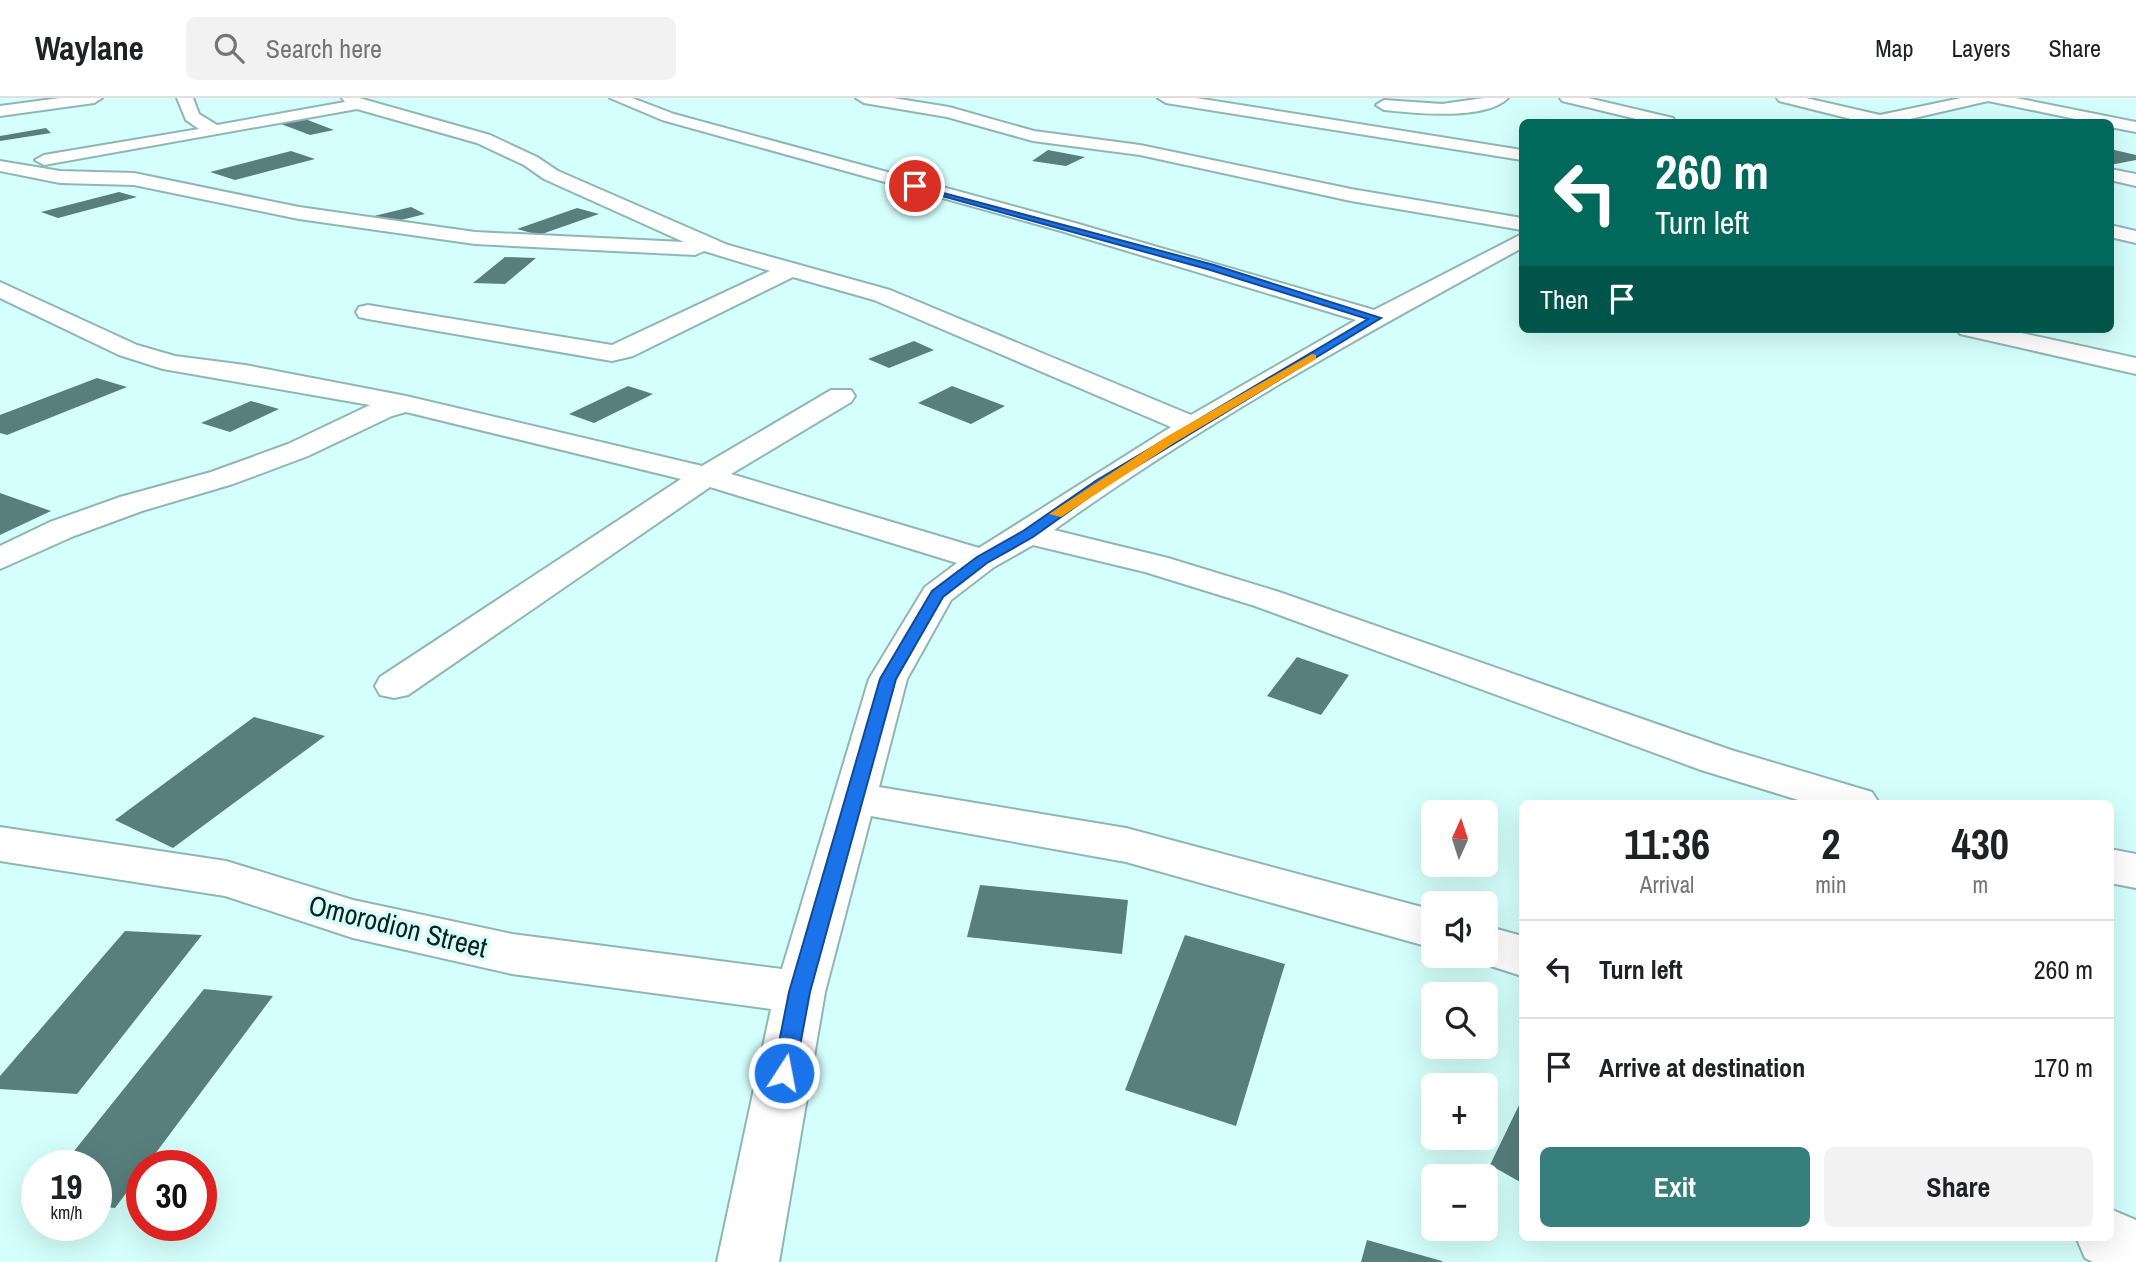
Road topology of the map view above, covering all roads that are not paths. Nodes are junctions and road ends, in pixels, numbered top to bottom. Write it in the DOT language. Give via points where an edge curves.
graph roads {
  1 [pos="94,98"];
  2 [pos="185,98"];
  3 [pos="618,98"];
  4 [pos="864,98"];
  5 [pos="1166,98"];
  6 [pos="1500,98"];
  7 [pos="1568,98"];
  8 [pos="1786,98"];
  9 [pos="1983,98"];
  10 [pos="1993,98"];
  11 [pos="1366,100"];
  12 [pos="354,101"];
  13 [pos="1384,105"];
  14 [pos="0,111"];
  15 [pos="1656,119"];
  16 [pos="1868,119"];
  17 [pos="1893,119"];
  18 [pos="2093,119"];
  19 [pos="2114,123"];
  20 [pos="2136,128"];
  21 [pos="214,131"];
  22 [pos="1367,131"];
  23 [pos="1519,155"];
  24 [pos="2,167"];
  25 [pos="2114,175"];
  26 [pos="2136,180"];
  27 [pos="1519,223"];
  28 [pos="2114,232"];
  29 [pos="2136,236"];
  30 [pos="1519,242"];
  31 [pos="720,250"];
  32 [pos="790,270"];
  33 [pos="0,289"];
  34 [pos="368,313"];
  35 [pos="1376,318"];
  36 [pos="1987,333"];
  37 [pos="2136,366"];
  38 [pos="841,396"];
  39 [pos="406,404"];
  40 [pos="1193,426"];
  41 [pos="706,476"];
  42 [pos="1028,534"];
  43 [pos="0,559"];
  44 [pos="982,560"];
  45 [pos="394,686"];
  46 [pos="855,798"];
  47 [pos="1847,800"];
  48 [pos="0,844"];
  49 [pos="2114,867"];
  50 [pos="2136,871"];
  51 [pos="1421,926"];
  52 [pos="1498,949"];
  53 [pos="1519,955"];
  54 [pos="800,992"];
  55 [pos="2114,1240"];
  56 [pos="2136,1250"];
  57 [pos="748,1262"];
  1 -- 14 [label="street"];
  2 -- 21 [label="street" via="192,117"];
  3 -- 35 [label="street" via="681,121 1068,227"];
  4 -- 27 [label="street" via="949,112 1033,136 1140,150 1351,195"];
  5 -- 22 [label="street"];
  6 -- 13 [label="street" via="1455,110"];
  7 -- 15 [label="street"];
  8 -- 16 [label="street"];
  9 -- 17 [label="street"];
  10 -- 18 [label="street"];
  11 -- 13 [label="street"];
  12 -- 21 [label="street"];
  12 -- 31 [label="street" via="447,125 533,160 551,175"];
  13 -- 22 [label="street" via="1388,108"];
  19 -- 20 [label="street"];
  21 -- 24 [label="street"];
  22 -- 23 [label="street"];
  24 -- 31 [label="street" via="60,177 134,179 299,213 475,238"];
  25 -- 26 [label="street"];
  28 -- 29 [label="street"];
  30 -- 35 [label="street"];
  31 -- 32 [label="street"];
  32 -- 34 [label="street" via="624,351 611,353"];
  32 -- 40 [label="street" via="882,295"];
  33 -- 39 [label="street" via="128,350 172,363"];
  35 -- 40 [label="street"];
  36 -- 37 [label="street"];
  38 -- 41 [label="street"];
  39 -- 41 [label="street"];
  39 -- 43 [label="street" via="222,478 62,529"];
  40 -- 42 [label="street" via="1101,482"];
  41 -- 44 [label="street"];
  41 -- 45 [label="street"];
  42 -- 44 [label="street"];
  42 -- 47 [label="street" via="1156,565 1267,599 1716,760"];
  44 -- 46 [label="street" via="937,594 888,679"];
  46 -- 51 [label="street" via="1126,845"];
  46 -- 54 [label="street"];
  48 -- 54 [label="street, Omorodion Street" via="226,879 353,919 512,954"];
  49 -- 50 [label="street"];
  52 -- 53 [label="street"];
  54 -- 57 [label="street"];
  55 -- 56 [label="street"];
}
